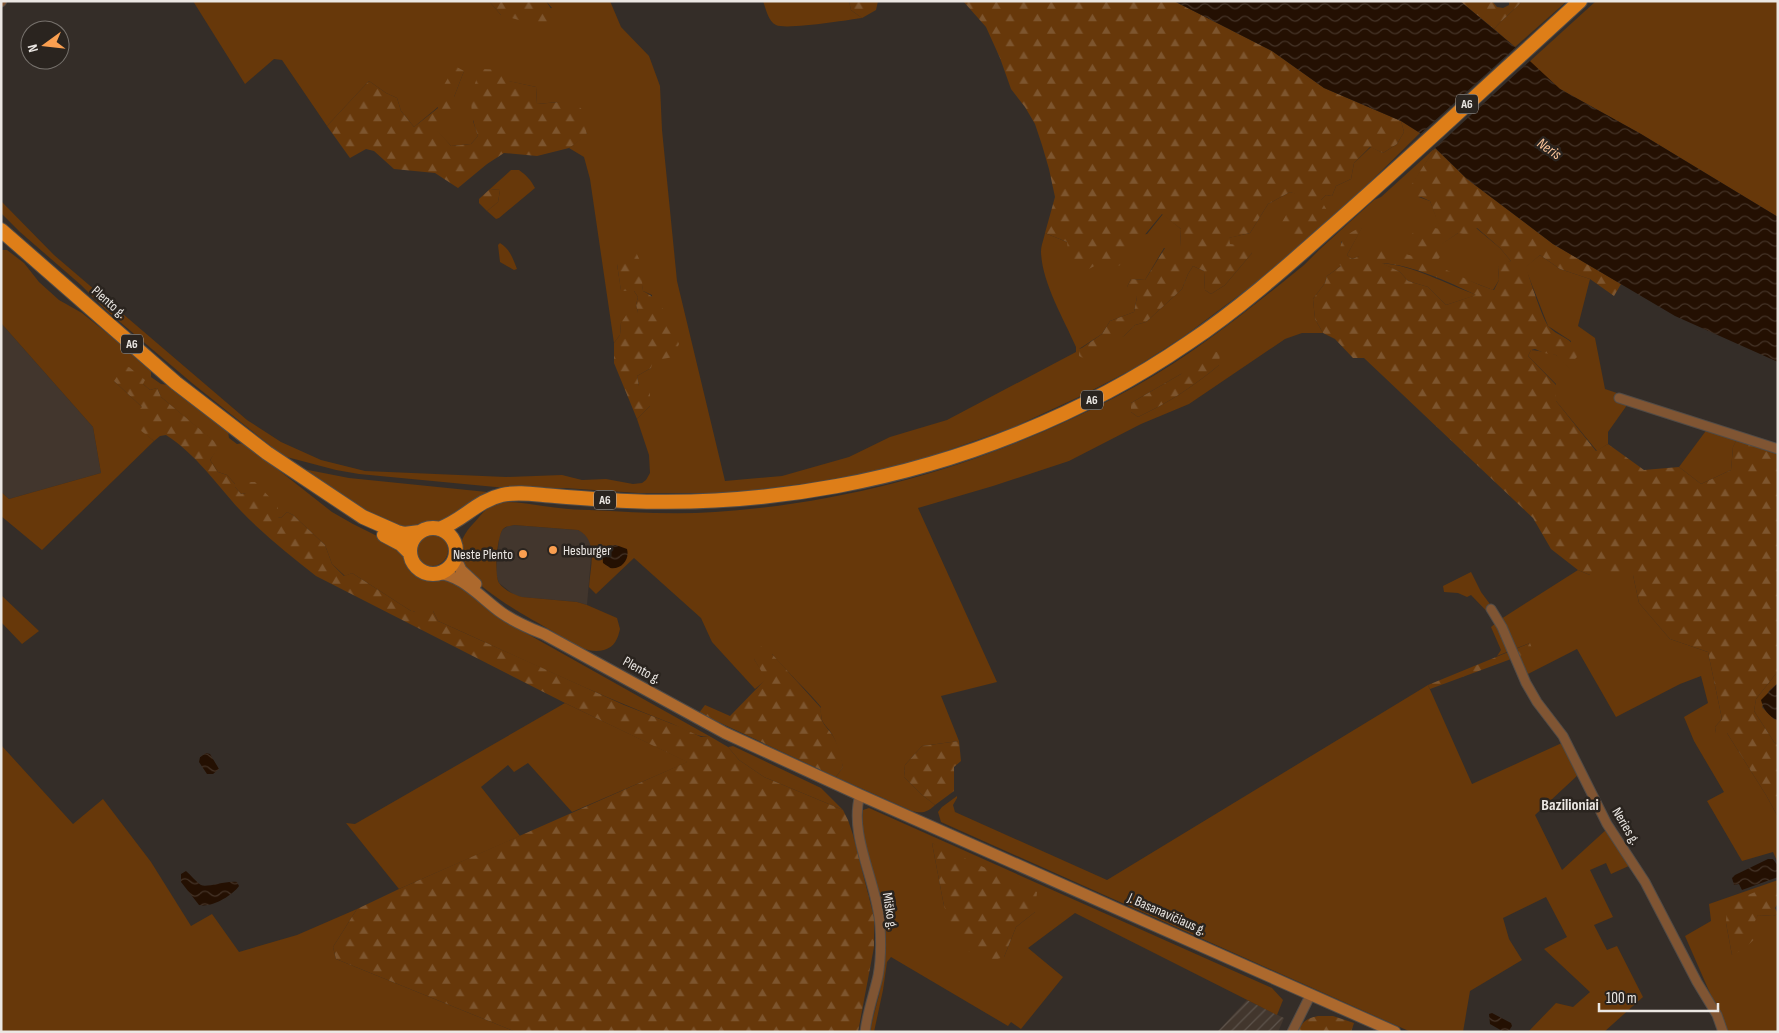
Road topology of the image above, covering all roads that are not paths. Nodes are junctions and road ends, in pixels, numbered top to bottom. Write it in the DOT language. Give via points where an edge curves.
graph roads {
  1 [pos="1580,1"];
  2 [pos="1,230"];
  3 [pos="1620,398"];
  4 [pos="1778,449"];
  5 [pos="267,453"];
  6 [pos="494,497"];
  7 [pos="439,529"];
  8 [pos="420,532"];
  9 [pos="455,552"];
  10 [pos="410,553"];
  11 [pos="436,574"];
  12 [pos="1491,609"];
  13 [pos="544,634"];
  14 [pos="860,795"];
  15 [pos="1311,994"];
  16 [pos="865,1032"];
  17 [pos="1292,1032"];
  18 [pos="1395,1032"];
  19 [pos="1723,1032"];
  1 -- 6 [label="highway, A6" via="1273,279 1218,322 1153,366 1025,431 970,452 905,471 756,498 650,502 519,494"];
  2 -- 5 [label="highway, Plento g. / A6" via="176,383"];
  3 -- 4 [label="street"];
  5 -- 8 [label="highway, Plento g. / A6" via="363,517 404,534"];
  5 -- 10 [label="highway, Plento g. / A6" via="330,505 401,544"];
  6 -- 7 [label="highway, A6" via="482,501 452,524"];
  6 -- 9 [label="highway" via="461,528"];
  7 -- 8 [label="highway"];
  7 -- 9 [label="highway" via="452,538"];
  8 -- 10 [label="highway" via="412,541"];
  9 -- 11 [label="highway" via="448,568"];
  9 -- 13 [label="main road, Plento g." via="461,570 478,586"];
  10 -- 11 [label="highway" via="416,567"];
  11 -- 13 [label="main road, Plento g." via="457,578 521,625"];
  12 -- 19 [label="street, Neries g." via="1526,683 1564,736 1607,824 1645,882 1717,1015"];
  13 -- 14 [label="main road, Plento g." via="725,733"];
  14 -- 15 [label="main road, J. Basanavičiaus g."];
  14 -- 16 [label="street, Miško g." via="858,829 877,904 881,942 878,974"];
  15 -- 17 [label="street"];
  15 -- 18 [label="main road, J. Basanavičiaus g."];
}
